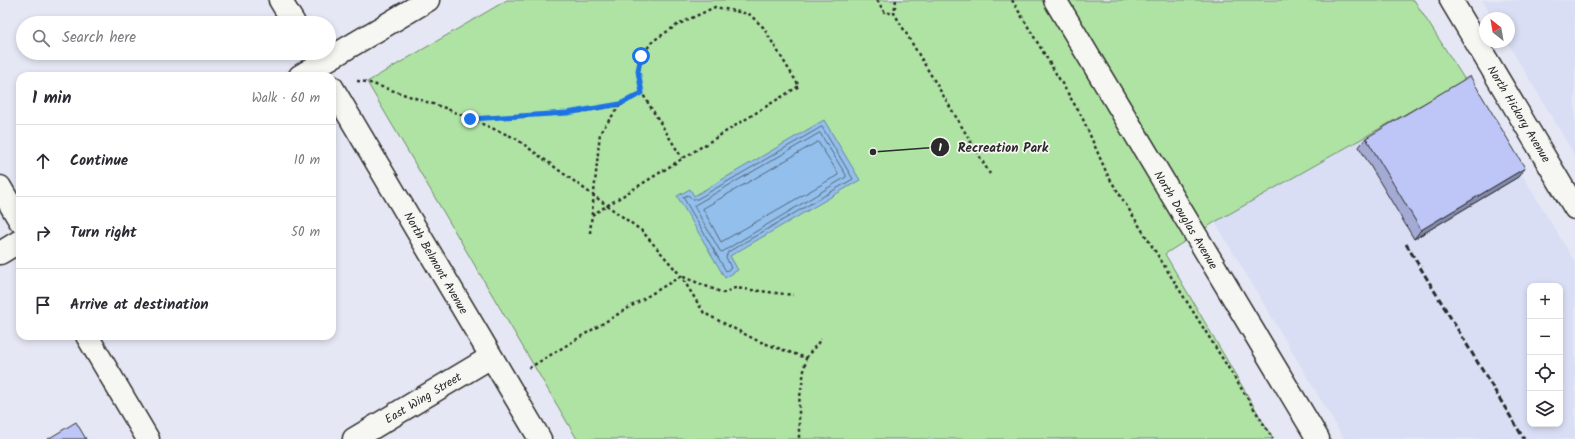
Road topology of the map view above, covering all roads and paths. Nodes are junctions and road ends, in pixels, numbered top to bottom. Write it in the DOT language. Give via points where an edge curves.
graph roads {
  1 [pos="280,0"];
  2 [pos="428,0"];
  3 [pos="877,0"];
  4 [pos="896,0"];
  5 [pos="1012,0"];
  6 [pos="1055,0"];
  7 [pos="1451,0"];
  8 [pos="894,12"];
  9 [pos="290,16"];
  10 [pos="336,55"];
  11 [pos="319,65"];
  12 [pos="307,72"];
  13 [pos="357,80"];
  14 [pos="642,93"];
  15 [pos="336,94"];
  16 [pos="620,104"];
  17 [pos="470,119"];
  18 [pos="682,158"];
  19 [pos="990,174"];
  20 [pos="0,187"];
  21 [pos="593,194"];
  22 [pos="607,205"];
  23 [pos="1575,208"];
  24 [pos="16,214"];
  25 [pos="592,215"];
  26 [pos="590,233"];
  27 [pos="16,243"];
  28 [pos="0,253"];
  29 [pos="681,276"];
  30 [pos="793,295"];
  31 [pos="821,339"];
  32 [pos="89,340"];
  33 [pos="491,357"];
  34 [pos="806,358"];
  35 [pos="529,368"];
  36 [pos="148,439"];
  37 [pos="354,439"];
  38 [pos="540,439"];
  39 [pos="799,439"];
  40 [pos="1273,439"];
  41 [pos="1318,439"];
  1 -- 9 [label="street"];
  2 -- 10 [label="street"];
  3 -- 8 [label="path" via="885,13"];
  4 -- 8 [label="path"];
  5 -- 40 [label="path" via="1082,117 1108,176"];
  6 -- 41 [label="street, North Douglas Avenue"];
  7 -- 23 [label="street, North Hickory Avenue"];
  8 -- 19 [label="path"];
  11 -- 12 [label="street"];
  13 -- 17 [label="path" via="445,108"];
  14 -- 16 [label="path"];
  14 -- 18 [label="path"];
  14 -- 18 [label="path" via="638,71 641,56 653,41 677,25 715,7 749,14 763,27 771,40 799,86"];
  15 -- 33 [label="street, North Belmont Avenue"];
  16 -- 17 [label="path" via="567,113"];
  16 -- 21 [label="path" via="600,133"];
  17 -- 21 [label="path" via="515,138"];
  18 -- 22 [label="path"];
  20 -- 24 [label="street"];
  21 -- 22 [label="path"];
  21 -- 25 [label="path"];
  22 -- 25 [label="path"];
  22 -- 29 [label="path" via="642,231"];
  25 -- 26 [label="path"];
  27 -- 28 [label="street"];
  29 -- 30 [label="path" via="723,293 735,288"];
  29 -- 34 [label="path" via="704,313 758,341"];
  29 -- 35 [label="path"];
  31 -- 34 [label="path"];
  32 -- 36 [label="street"];
  33 -- 37 [label="street, East Wing Street"];
  33 -- 38 [label="street, North Belmont Avenue"];
  34 -- 39 [label="path" via="799,403"];
}
